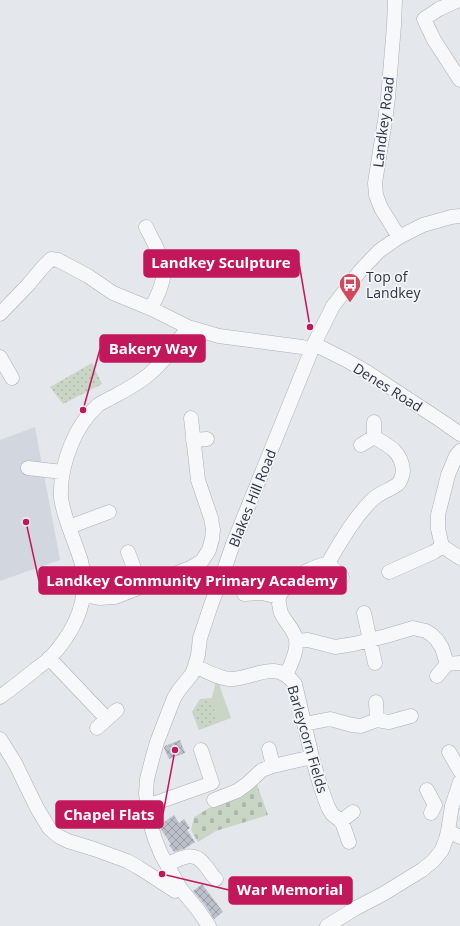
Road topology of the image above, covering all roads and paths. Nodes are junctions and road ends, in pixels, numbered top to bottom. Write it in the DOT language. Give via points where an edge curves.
graph roads {
  1 [pos="395,0"];
  2 [pos="459,0"];
  3 [pos="460,80"];
  4 [pos="460,216"];
  5 [pos="146,227"];
  6 [pos="399,237"];
  7 [pos="151,308"];
  8 [pos="0,314"];
  9 [pos="188,327"];
  10 [pos="312,347"];
  11 [pos="0,356"];
  12 [pos="12,378"];
  13 [pos="191,418"];
  14 [pos="374,422"];
  15 [pos="460,434"];
  16 [pos="374,437"];
  17 [pos="361,444"];
  18 [pos="460,451"];
  19 [pos="28,468"];
  20 [pos="62,472"];
  21 [pos="108,512"];
  22 [pos="69,527"];
  23 [pos="442,546"];
  24 [pos="128,552"];
  25 [pos="460,558"];
  26 [pos="328,563"];
  27 [pos="396,574"];
  28 [pos="342,577"];
  29 [pos="141,586"];
  30 [pos="244,594"];
  31 [pos="84,595"];
  32 [pos="279,597"];
  33 [pos="365,618"];
  34 [pos="370,640"];
  35 [pos="297,641"];
  36 [pos="49,658"];
  37 [pos="375,663"];
  38 [pos="454,664"];
  39 [pos="195,666"];
  40 [pos="286,676"];
  41 [pos="437,676"];
  42 [pos="0,697"];
  43 [pos="376,702"];
  44 [pos="404,718"];
  45 [pos="107,719"];
  46 [pos="377,720"];
  47 [pos="304,724"];
  48 [pos="0,739"];
  49 [pos="269,749"];
  50 [pos="201,750"];
  51 [pos="449,752"];
  52 [pos="312,756"];
  53 [pos="267,768"];
  54 [pos="460,772"];
  55 [pos="460,782"];
  56 [pos="427,790"];
  57 [pos="214,800"];
  58 [pos="148,805"];
  59 [pos="452,806"];
  60 [pos="353,812"];
  61 [pos="341,821"];
  62 [pos="454,834"];
  63 [pos="349,842"];
  64 [pos="167,865"];
  65 [pos="216,879"];
  66 [pos="180,888"];
  67 [pos="209,926"];
  68 [pos="327,926"];
  1 -- 6 [label="street, Landkey Road" via="388,98 375,183 381,208"];
  2 -- 3 [label="street" via="424,19 434,40"];
  4 -- 6 [label="street, Blakes Hill Road" via="423,225"];
  5 -- 7 [label="street" via="157,249 163,271 160,289"];
  6 -- 10 [label="street, Blakes Hill Road" via="379,251 360,271 333,306"];
  7 -- 8 [label="street, Denes Road" via="113,293 88,276 58,260 51,259"];
  7 -- 9 [label="street, Denes Road"];
  9 -- 10 [label="street, Denes Road" via="219,336"];
  9 -- 20 [label="street" via="154,371 99,405 81,424 67,442"];
  10 -- 15 [label="street, Denes Road" via="346,360 367,372"];
  10 -- 39 [label="street, Blakes Hill Road" via="233,544 200,638"];
  11 -- 12 [label="street"];
  13 -- 29 [label="street" via="200,439 198,480 213,530 209,550 194,566"];
  14 -- 16 [label="street"];
  16 -- 17 [label="street"];
  16 -- 26 [label="street" via="400,456 403,473 399,483 373,500 357,518"];
  18 -- 23 [label="street" via="448,475 438,516"];
  19 -- 20 [label="street"];
  20 -- 22 [label="street" via="61,498"];
  21 -- 22 [label="street"];
  22 -- 31 [label="street" via="81,563"];
  23 -- 25 [label="street"];
  23 -- 27 [label="street"];
  24 -- 29 [label="street"];
  26 -- 28 [label="street"];
  26 -- 32 [label="street" via="302,574 282,591"];
  29 -- 31 [label="street" via="115,597 99,598"];
  30 -- 32 [label="street" via="262,593"];
  31 -- 36 [label="street" via="66,639"];
  32 -- 35 [label="street" via="281,613"];
  33 -- 34 [label="street"];
  34 -- 35 [label="street" via="335,647 308,640"];
  34 -- 37 [label="street"];
  34 -- 38 [label="street" via="413,628 426,631 437,640"];
  35 -- 40 [label="street"];
  36 -- 42 [label="street"];
  36 -- 45 [label="street"];
  38 -- 41 [label="street"];
  39 -- 40 [label="street, Barleycorn Fields" via="233,679 272,670"];
  39 -- 58 [label="street, Blakes Hill Road" via="174,698 153,756 147,779"];
  40 -- 47 [label="street, Barleycorn Fields" via="295,684"];
  43 -- 46 [label="street"];
  44 -- 46 [label="street" via="389,722"];
  46 -- 47 [label="street" via="362,726 330,719"];
  47 -- 52 [label="street, Barleycorn Fields"];
  48 -- 66 [label="street" via="37,808 58,836 138,866 175,891"];
  49 -- 53 [label="street"];
  50 -- 58 [label="street" via="212,783"];
  51 -- 54 [label="street"];
  52 -- 53 [label="street"];
  52 -- 61 [label="street, Barleycorn Fields" via="328,808"];
  53 -- 57 [label="street" via="237,791"];
  55 -- 59 [label="street"];
  56 -- 59 [label="street" via="433,809"];
  58 -- 64 [label="street, Blakes Hill Road" via="150,826"];
  59 -- 62 [label="street"];
  60 -- 61 [label="street"];
  61 -- 63 [label="street, Barleycorn Fields"];
  62 -- 68 [label="street" via="433,861 422,870"];
  64 -- 65 [label="street" via="181,857 196,857"];
  64 -- 66 [label="street, Blakes Hill Road"];
  66 -- 67 [label="street, Blakes Hill Road"];
}
